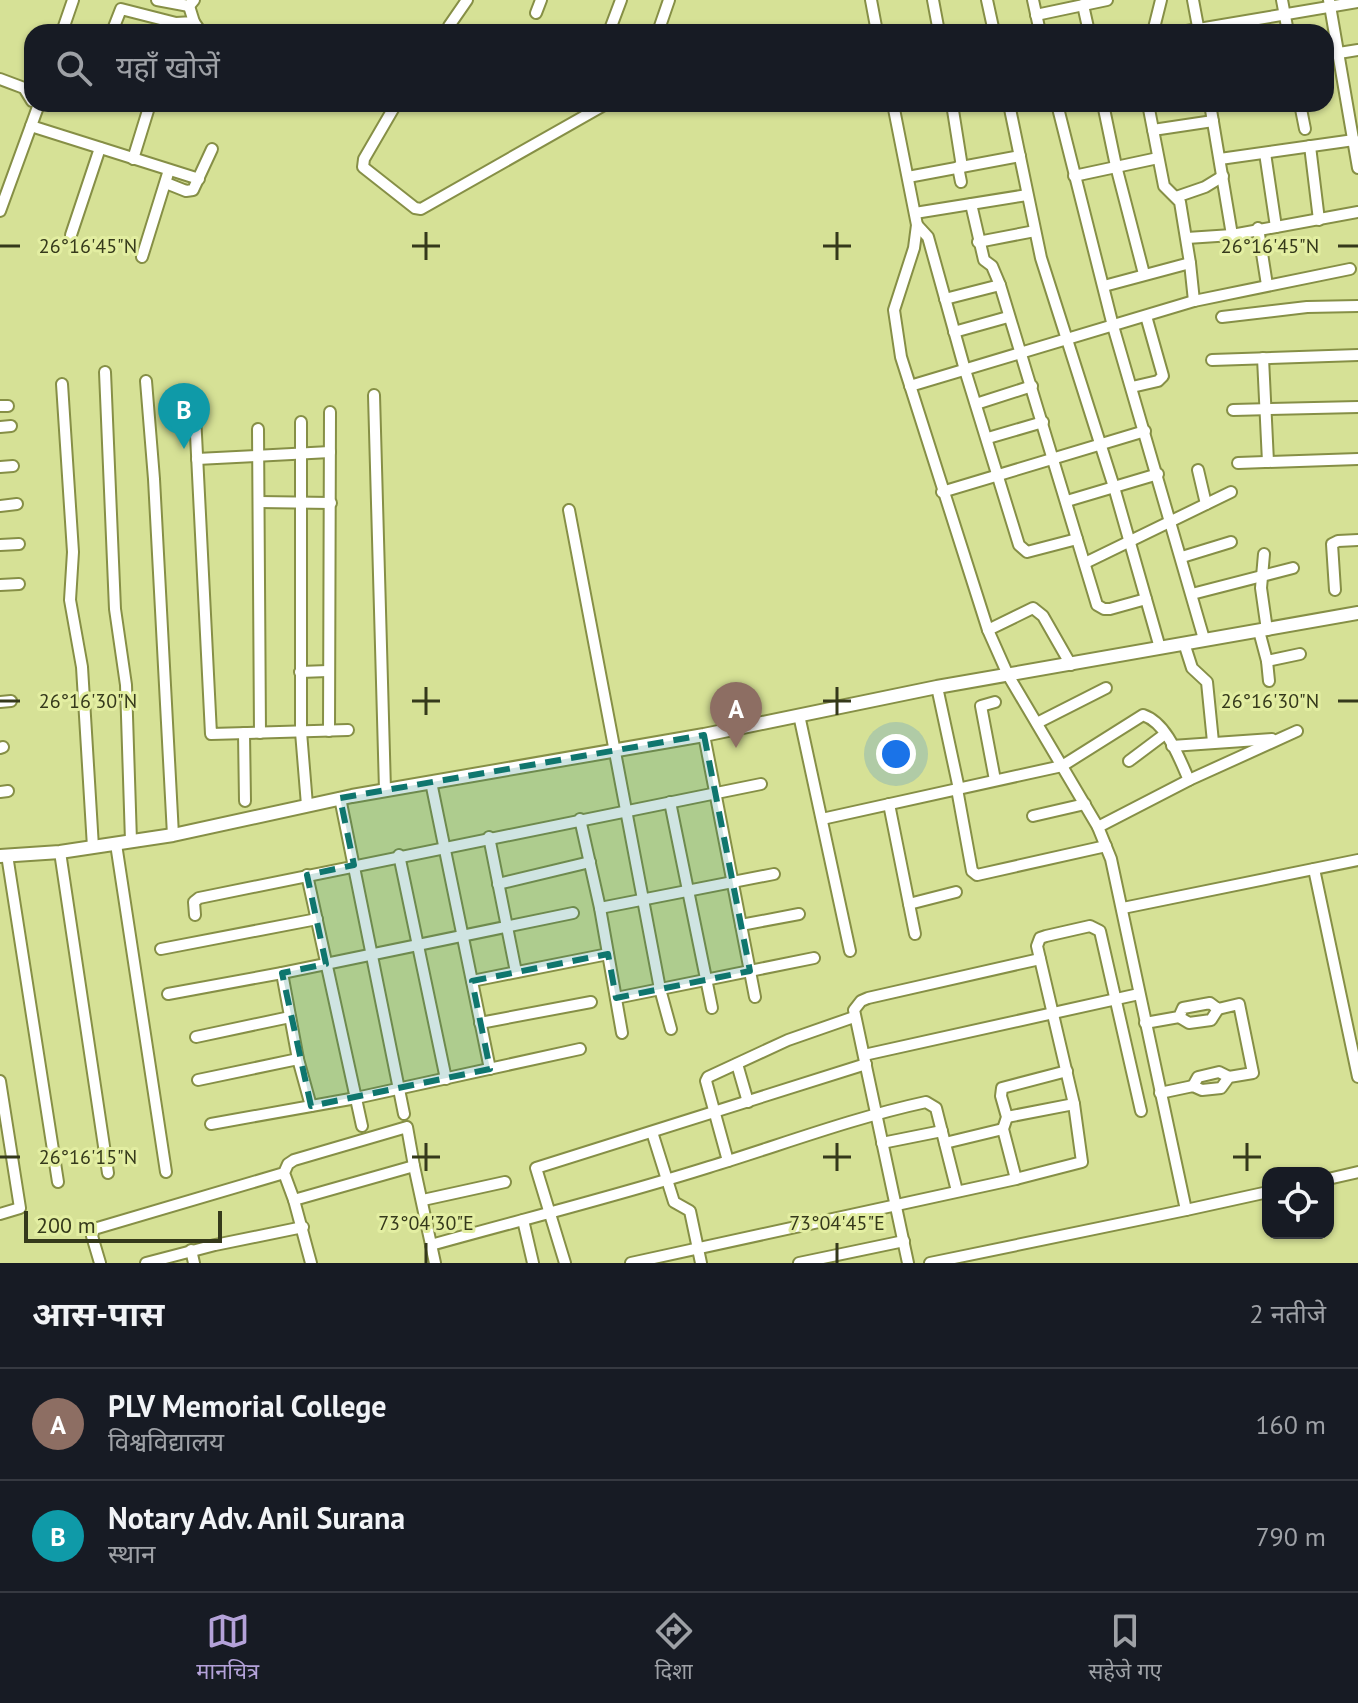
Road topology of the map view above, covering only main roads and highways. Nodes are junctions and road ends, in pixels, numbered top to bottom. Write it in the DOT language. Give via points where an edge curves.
graph roads {
  1 [pos="1358,613"];
  2 [pos="4,856"];
  1 -- 2 [label="main road" via="340,798 173,835"];
}
